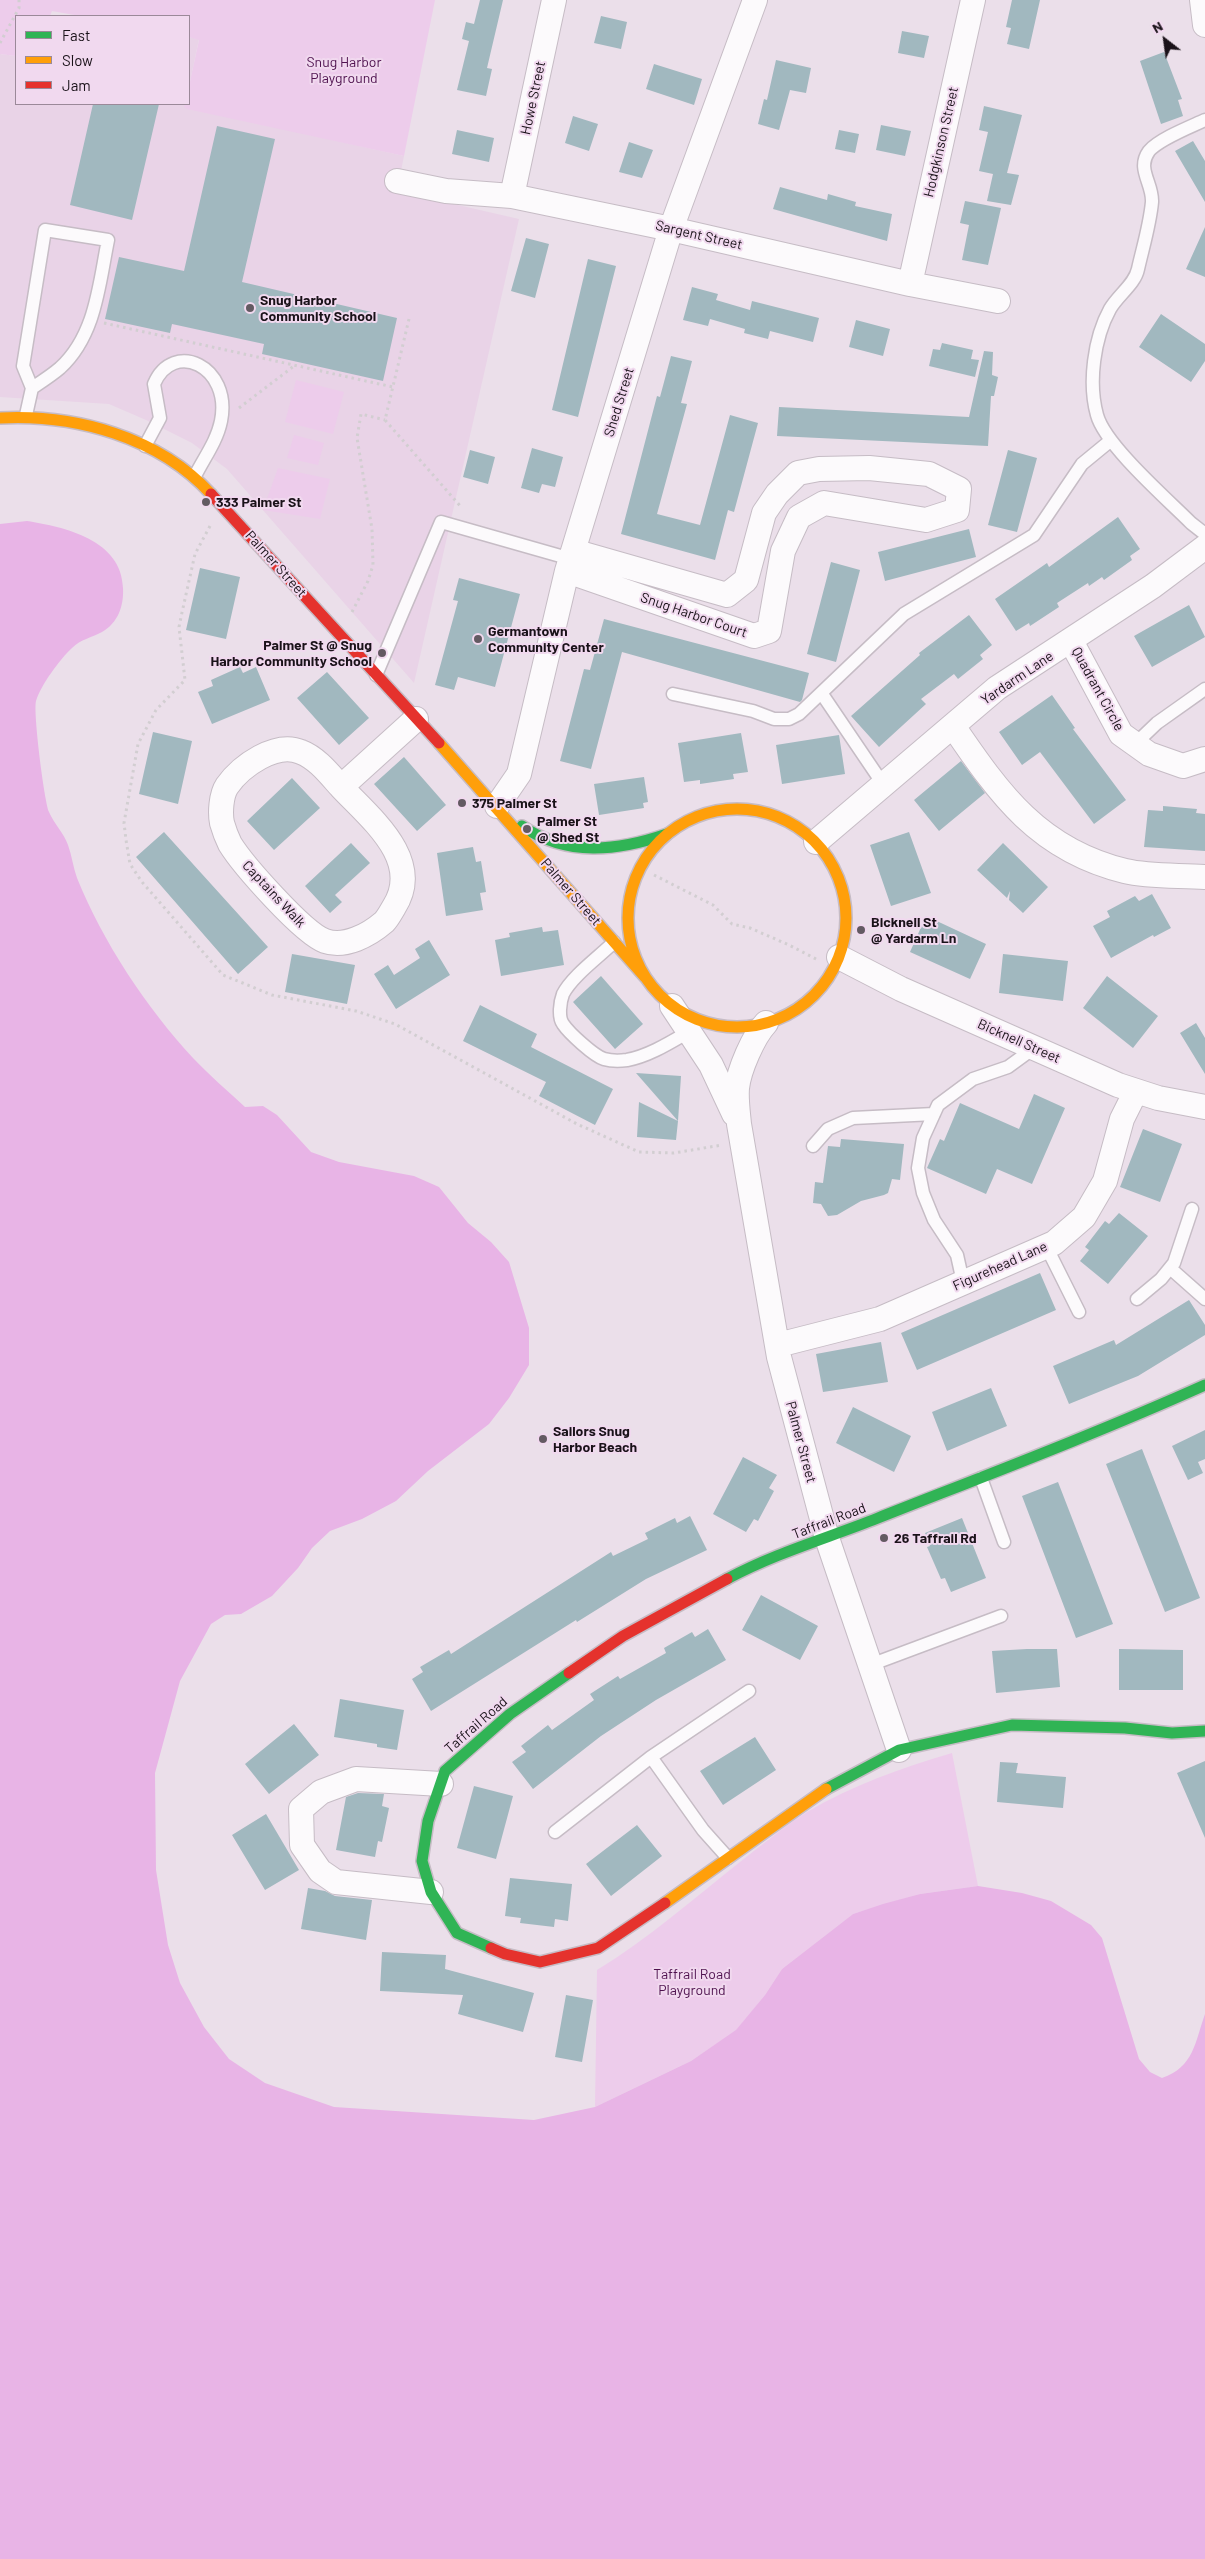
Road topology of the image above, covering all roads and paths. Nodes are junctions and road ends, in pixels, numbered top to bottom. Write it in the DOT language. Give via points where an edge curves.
graph roads {
  1 [pos="19,0"];
  2 [pos="554,0"];
  3 [pos="755,0"];
  4 [pos="973,0"];
  5 [pos="1202,0"];
  6 [pos="15,15"];
  7 [pos="15,15"];
  8 [pos="1205,24"];
  9 [pos="0,43"];
  10 [pos="1205,120"];
  11 [pos="397,181"];
  12 [pos="512,196"];
  13 [pos="671,229"];
  14 [pos="910,284"];
  15 [pos="998,301"];
  16 [pos="409,319"];
  17 [pos="92,320"];
  18 [pos="294,366"];
  19 [pos="393,387"];
  20 [pos="32,388"];
  21 [pos="222,410"];
  22 [pos="26,415"];
  23 [pos="0,418"];
  24 [pos="385,420"];
  25 [pos="1110,441"];
  26 [pos="145,446"];
  27 [pos="195,476"];
  28 [pos="462,508"];
  29 [pos="225,509"];
  30 [pos="1205,534"];
  31 [pos="1205,547"];
  32 [pos="570,560"];
  33 [pos="336,632"];
  34 [pos="1071,642"];
  35 [pos="376,675"];
  36 [pos="1205,690"];
  37 [pos="673,694"];
  38 [pos="822,694"];
  39 [pos="416,720"];
  40 [pos="952,726"];
  41 [pos="1135,744"];
  42 [pos="1205,759"];
  43 [pos="883,784"];
  44 [pos="341,787"];
  45 [pos="497,806"];
  46 [pos="667,834"];
  47 [pos="816,842"];
  48 [pos="654,875"];
  49 [pos="1205,877"];
  50 [pos="614,942"];
  51 [pos="831,960"];
  52 [pos="645,977"];
  53 [pos="672,1006"];
  54 [pos="766,1023"];
  55 [pos="690,1030"];
  56 [pos="1034,1048"];
  57 [pos="1136,1090"];
  58 [pos="1205,1107"];
  59 [pos="934,1114"];
  60 [pos="741,1134"];
  61 [pos="813,1146"];
  62 [pos="1192,1209"];
  63 [pos="1046,1246"];
  64 [pos="1170,1268"];
  65 [pos="963,1282"];
  66 [pos="1137,1299"];
  67 [pos="1205,1299"];
  68 [pos="1080,1312"];
  69 [pos="778,1345"];
  70 [pos="1205,1385"];
  71 [pos="981,1478"];
  72 [pos="827,1538"];
  73 [pos="1004,1542"];
  74 [pos="1001,1616"];
  75 [pos="870,1665"];
  76 [pos="749,1691"];
  77 [pos="1205,1730"];
  78 [pos="899,1750"];
  79 [pos="651,1757"];
  80 [pos="441,1784"];
  81 [pos="555,1832"];
  82 [pos="728,1858"];
  83 [pos="431,1892"];
  1 -- 7 [label="path"];
  2 -- 12 [label="street, Howe Street"];
  3 -- 13 [label="street, Shed Street"];
  4 -- 14 [label="street, Hodgkinson Street"];
  5 -- 8 [label="street"];
  6 -- 9 [label="path"];
  10 -- 25 [label="lane" via="1159,143 1145,158 1144,174 1152,202 1138,272 1110,309 1099,337 1094,371 1097,416"];
  11 -- 12 [label="street, Sargent Street" via="446,191"];
  12 -- 13 [label="street, Sargent Street"];
  13 -- 14 [label="street, Sargent Street"];
  13 -- 32 [label="street, Shed Street"];
  14 -- 15 [label="street, Sargent Street"];
  16 -- 19 [label="path"];
  17 -- 18 [label="path"];
  17 -- 20 [label="lane" via="86,334 61,367"];
  17 -- 20 [label="lane" via="108,240 45,230 23,366"];
  18 -- 19 [label="path"];
  18 -- 21 [label="path" via="235,411"];
  19 -- 24 [label="path"];
  20 -- 22 [label="lane"];
  21 -- 26 [label="lane" via="221,391 210,371 188,362 168,367 154,384 160,418"];
  21 -- 27 [label="lane" via="216,438"];
  22 -- 23 [label="street, Palmer Street"];
  22 -- 26 [label="street, Palmer Street" via="89,425"];
  24 -- 28 [label="path"];
  24 -- 33 [label="path" via="361,414 357,438 372,529 373,565 362,596"];
  25 -- 30 [label="lane" via="1190,523"];
  25 -- 38 [label="lane" via="1082,464 1034,535 904,614"];
  26 -- 27 [label="street, Palmer Street"];
  27 -- 29 [label="street, Palmer Street"];
  29 -- 33 [label="street, Palmer Street"];
  29 -- 60 [label="path" via="212,522 195,554 179,627 185,680 167,696 147,723 138,744 124,823 130,864 142,882 223,975 280,997 356,1011 395,1024 577,1124 639,1152 674,1153"];
  31 -- 34 [label="street, Yardarm Lane"];
  32 -- 32 [label="street, Snug Harbor Court" via="754,636 769,631 783,551 799,517 824,503 926,520 957,510 959,489 930,474 870,468 819,469 798,474 777,494 764,513 746,580 727,595"];
  32 -- 35 [label="lane" via="441,522"];
  32 -- 45 [label="street, Shed Street" via="519,774"];
  33 -- 35 [label="street, Palmer Street"];
  34 -- 40 [label="street, Yardarm Lane" via="997,688"];
  34 -- 41 [label="street, Quadrant Circle" via="1121,734"];
  35 -- 39 [label="street, Palmer Street"];
  36 -- 41 [label="lane" via="1157,723"];
  37 -- 38 [label="lane" via="781,720 798,714"];
  38 -- 43 [label="lane"];
  39 -- 44 [label="street"];
  39 -- 45 [label="street, Palmer Street"];
  40 -- 43 [label="street, Yardarm Lane"];
  40 -- 49 [label="street" via="992,784 1029,822 1066,850 1126,871"];
  41 -- 42 [label="street, Quadrant Circle" via="1148,754 1183,766"];
  43 -- 47 [label="street, Yardarm Lane"];
  44 -- 44 [label="street, Captains Walk" via="322,766 302,752 286,749 269,753 244,768 226,787 222,815 230,843 241,860 308,931 326,941 346,942 363,936 385,921 399,899 402,882 401,862 387,836"];
  45 -- 46 [label="street, Palmer Street" via="530,833 586,848 622,847"];
  45 -- 50 [label="street, Palmer Street"];
  46 -- 47 [label="street" via="695,818 727,810 760,811 790,822"];
  46 -- 52 [label="street" via="645,860 633,886 628,918 632,949"];
  47 -- 51 [label="street" via="831,862 841,884 846,909 846,933"];
  48 -- 51 [label="path" via="714,905 732,924"];
  50 -- 52 [label="street, Palmer Street"];
  50 -- 55 [label="lane" via="564,994 560,1008 562,1023 595,1053 604,1059 617,1061 629,1060 660,1048"];
  51 -- 54 [label="street" via="827,980 810,999 790,1014"];
  51 -- 56 [label="street, Bicknell Street"];
  52 -- 53 [label="street, Palmer Street"];
  53 -- 54 [label="street" via="702,1021 725,1026"];
  53 -- 55 [label="street, Palmer Street"];
  54 -- 60 [label="street, Palmer Street" via="750,1048 737,1088"];
  55 -- 60 [label="street, Palmer Street" via="711,1065"];
  56 -- 57 [label="street, Bicknell Street"];
  56 -- 59 [label="lane" via="1008,1067 973,1079 938,1105"];
  57 -- 58 [label="street, Bicknell Street" via="1158,1098"];
  57 -- 63 [label="street, Figurehead Lane" via="1122,1118 1105,1181 1084,1217"];
  59 -- 61 [label="lane" via="853,1118 828,1129"];
  59 -- 65 [label="lane" via="923,1138 918,1168 923,1193 934,1220 957,1255"];
  60 -- 69 [label="street, Palmer Street"];
  62 -- 64 [label="lane"];
  63 -- 65 [label="street, Figurehead Lane"];
  63 -- 68 [label="lane"];
  64 -- 66 [label="lane"];
  64 -- 67 [label="lane"];
  65 -- 69 [label="street, Figurehead Lane" via="880,1319"];
  69 -- 72 [label="street, Palmer Street"];
  70 -- 71 [label="street, Taffrail Road"];
  71 -- 72 [label="street, Taffrail Road"];
  71 -- 73 [label="lane"];
  72 -- 75 [label="street, Palmer Street"];
  72 -- 80 [label="street, Taffrail Road" via="755,1564 623,1636 510,1714 445,1771"];
  74 -- 75 [label="lane"];
  75 -- 78 [label="street, Palmer Street"];
  76 -- 79 [label="lane"];
  77 -- 78 [label="street, Taffrail Road" via="1172,1733 1125,1728 1012,1725"];
  78 -- 82 [label="street, Taffrail Road" via="818,1793"];
  79 -- 81 [label="lane"];
  79 -- 82 [label="lane" via="703,1830"];
  80 -- 83 [label="street, Taffrail Road" via="428,1821 422,1861"];
  80 -- 83 [label="street" via="356,1779 321,1792 301,1809 302,1846 320,1871 336,1882"];
  82 -- 83 [label="street, Taffrail Road" via="598,1948 540,1962 505,1954 457,1933"];
}
